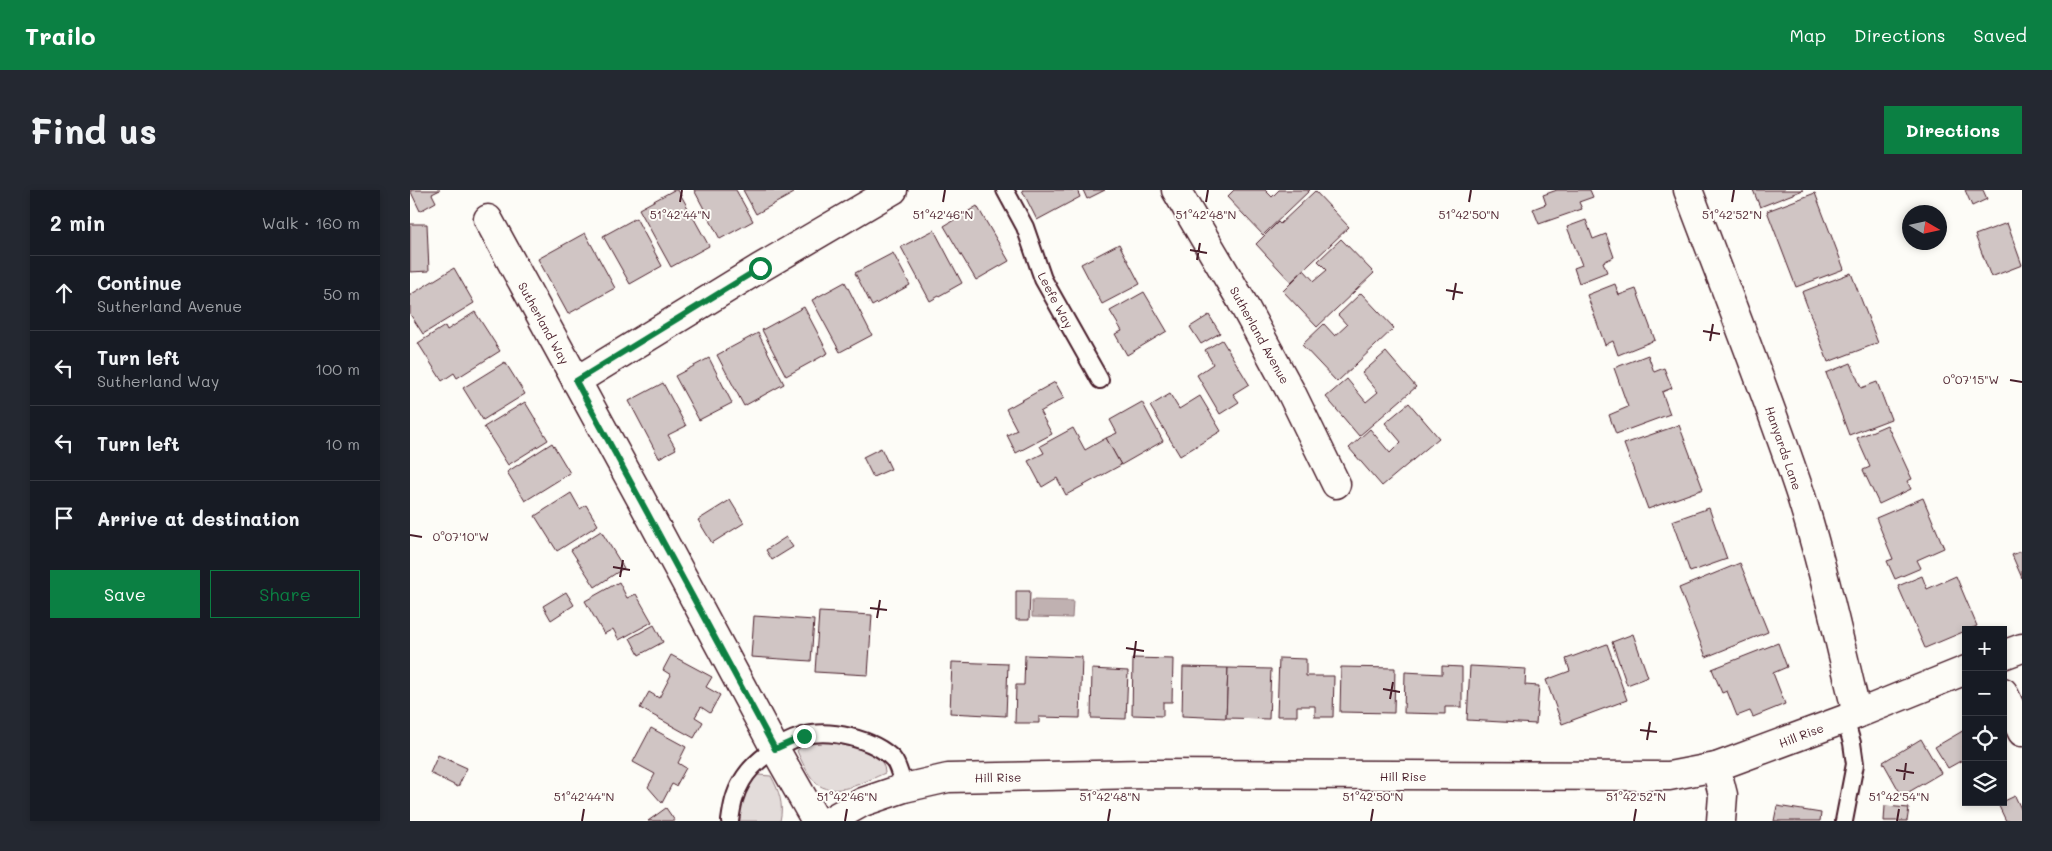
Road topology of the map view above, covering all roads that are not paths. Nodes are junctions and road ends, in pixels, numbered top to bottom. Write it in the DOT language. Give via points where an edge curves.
graph roads {
  1 [pos="893,190"];
  2 [pos="1005,190"];
  3 [pos="1176,190"];
  4 [pos="1688,190"];
  5 [pos="488,220"];
  6 [pos="1100,380"];
  7 [pos="576,381"];
  8 [pos="1336,484"];
  9 [pos="2022,648"];
  10 [pos="2007,654"];
  11 [pos="1964,671"];
  12 [pos="2007,700"];
  13 [pos="1851,716"];
  14 [pos="2022,732"];
  15 [pos="775,749"];
  16 [pos="1716,767"];
  17 [pos="904,788"];
  18 [pos="730,821"];
  19 [pos="816,821"];
  20 [pos="829,821"];
  21 [pos="1721,821"];
  22 [pos="1844,821"];
  1 -- 7 [label="street"];
  2 -- 6 [label="lane, Leefe Way" via="1025,227 1043,279"];
  3 -- 8 [label="street, Sutherland Avenue" via="1241,300"];
  4 -- 13 [label="street, Hanyards Lane" via="1800,494 1820,564"];
  5 -- 7 [label="street, Sutherland Way"];
  7 -- 15 [label="street, Sutherland Way"];
  9 -- 10 [label="street"];
  11 -- 13 [label="street, Hill Rise"];
  12 -- 14 [label="street"];
  13 -- 16 [label="street, Hill Rise"];
  13 -- 22 [label="lane" via="1854,764"];
  15 -- 17 [label="lane" via="804,736 822,734 866,741 894,760"];
  15 -- 18 [label="lane" via="742,780 733,800"];
  15 -- 19 [label="street, Sutherland Way"];
  16 -- 17 [label="street, Hill Rise" via="1669,776 1144,774 985,777 948,778"];
  16 -- 21 [label="street" via="1723,795"];
  17 -- 20 [label="street, Hill Rise" via="863,802"];
}
